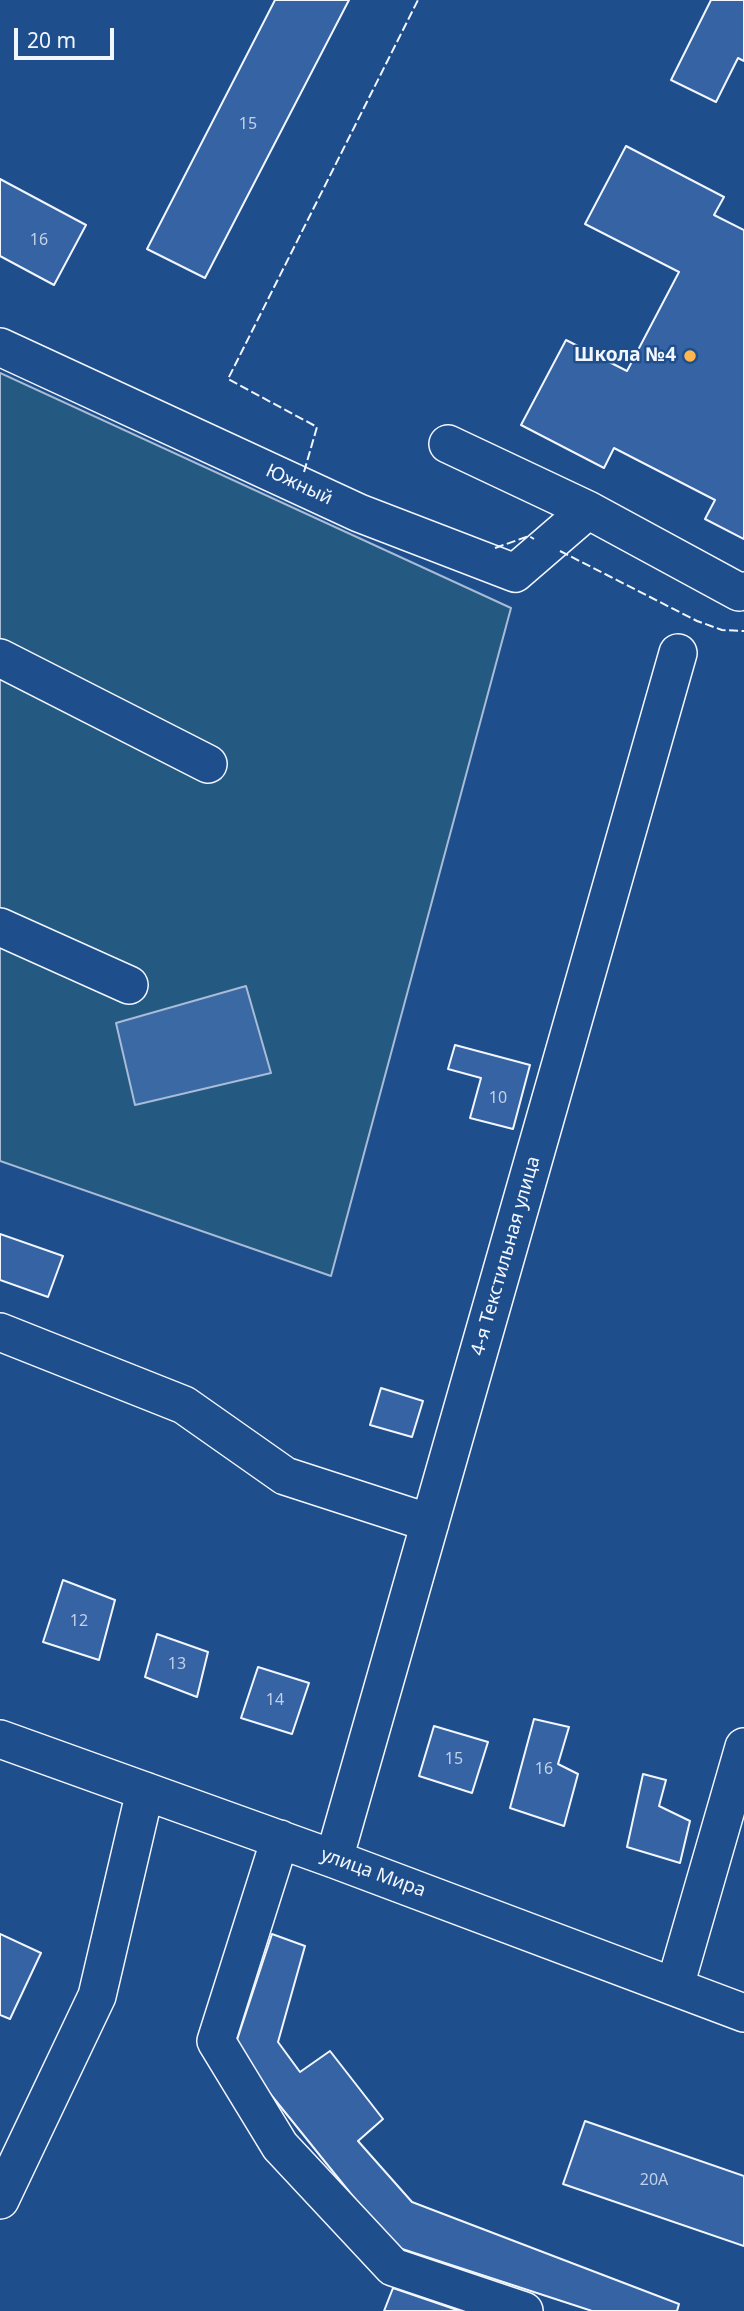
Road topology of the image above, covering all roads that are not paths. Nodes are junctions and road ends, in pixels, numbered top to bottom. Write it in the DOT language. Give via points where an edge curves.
graph roads {
  1 [pos="0,347"];
  2 [pos="448,444"];
  3 [pos="588,510"];
  4 [pos="744,591"];
  5 [pos="678,653"];
  6 [pos="0,658"];
  7 [pos="208,764"];
  8 [pos="0,927"];
  9 [pos="129,985"];
  10 [pos="0,1332"];
  11 [pos="430,1523"];
  12 [pos="0,1739"];
  13 [pos="744,1747"];
  14 [pos="145,1791"];
  15 [pos="280,1839"];
  16 [pos="334,1859"];
  17 [pos="675,1986"];
  18 [pos="744,2012"];
  19 [pos="0,2200"];
  20 [pos="524,2311"];
  1 -- 3 [label="street, Южный" via="359,513 515,573"];
  2 -- 3 [label="street"];
  3 -- 4 [label="street"];
  5 -- 11 [label="street, 4-я Текстильная улица"];
  6 -- 7 [label="street"];
  8 -- 9 [label="street"];
  10 -- 11 [label="street" via="184,1405 285,1476"];
  11 -- 16 [label="street, 4-я Текстильная улица"];
  12 -- 14 [label="street, улица Мира"];
  13 -- 17 [label="street"];
  14 -- 15 [label="street, улица Мира"];
  14 -- 19 [label="street" via="97,1996"];
  15 -- 16 [label="street, улица Мира"];
  15 -- 20 [label="street" via="216,2041 280,2146 393,2267"];
  16 -- 17 [label="street, улица Мира"];
  17 -- 18 [label="street, улица Мира"];
}
